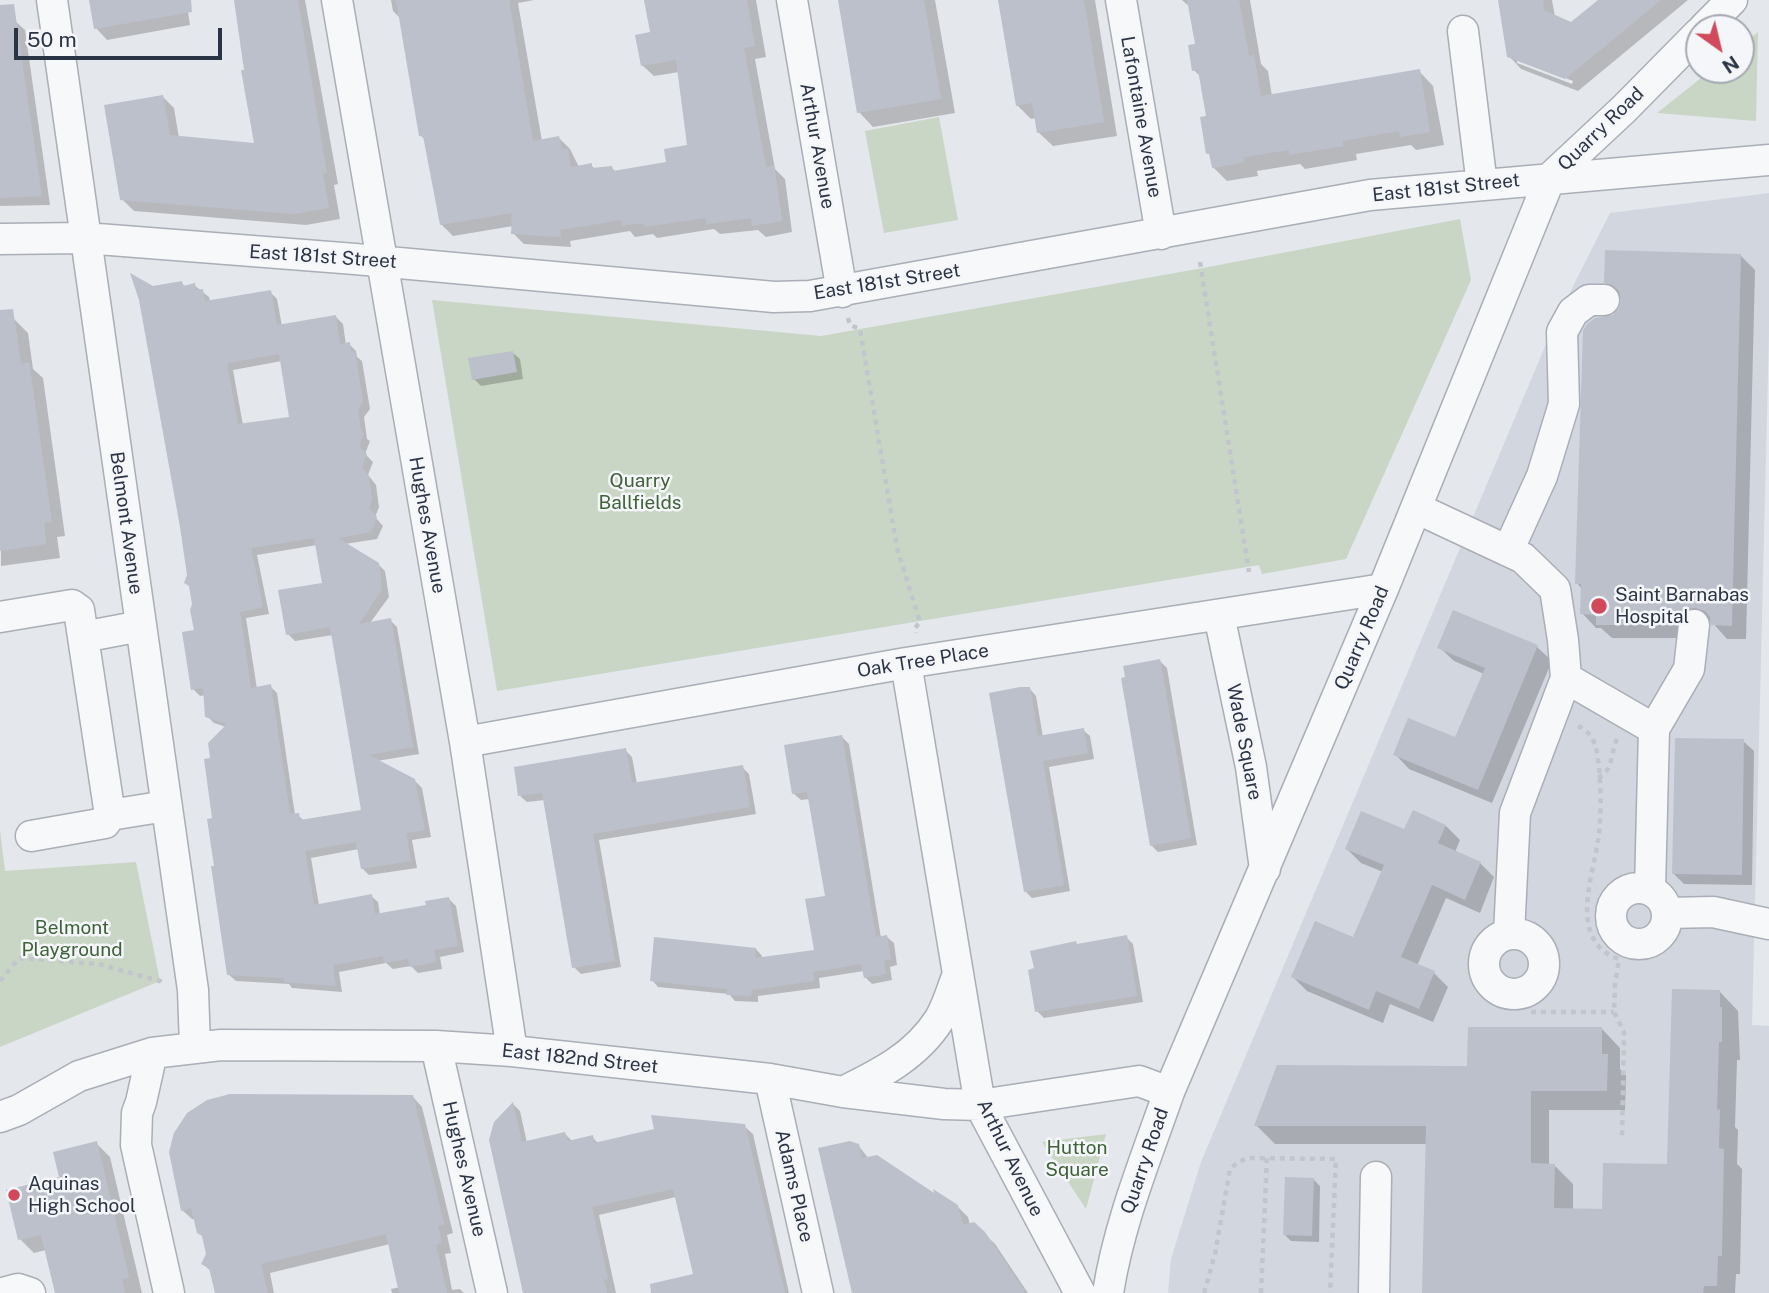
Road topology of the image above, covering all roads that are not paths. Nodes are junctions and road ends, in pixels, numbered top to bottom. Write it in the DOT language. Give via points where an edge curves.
graph roads {
  1 [pos="52,0"];
  2 [pos="337,0"];
  3 [pos="792,0"];
  4 [pos="1121,0"];
  5 [pos="1732,0"];
  6 [pos="1718,14"];
  7 [pos="1463,31"];
  8 [pos="1685,47"];
  9 [pos="1769,160"];
  10 [pos="1550,178"];
  11 [pos="1482,185"];
  12 [pos="1161,234"];
  13 [pos="85,238"];
  14 [pos="0,239"];
  15 [pos="381,261"];
  16 [pos="842,292"];
  17 [pos="1604,300"];
  18 [pos="1416,508"];
  19 [pos="1508,551"];
  20 [pos="1383,589"];
  21 [pos="1219,615"];
  22 [pos="0,617"];
  23 [pos="1694,625"];
  24 [pos="141,626"];
  25 [pos="83,637"];
  26 [pos="915,662"];
  27 [pos="1566,678"];
  28 [pos="1654,729"];
  29 [pos="465,742"];
  30 [pos="166,806"];
  31 [pos="110,815"];
  32 [pos="31,835"];
  33 [pos="1265,869"];
  34 [pos="1650,889"];
  35 [pos="1668,913"];
  36 [pos="1769,924"];
  37 [pos="1509,934"];
  38 [pos="958,974"];
  39 [pos="436,1046"];
  40 [pos="195,1047"];
  41 [pos="512,1051"];
  42 [pos="152,1052"];
  43 [pos="770,1079"];
  44 [pos="1169,1091"];
  45 [pos="843,1092"];
  46 [pos="980,1105"];
  47 [pos="10,1113"];
  48 [pos="0,1136"];
  49 [pos="1376,1177"];
  50 [pos="169,1293"];
  51 [pos="492,1293"];
  52 [pos="818,1293"];
  53 [pos="1080,1293"];
  54 [pos="1108,1293"];
  55 [pos="1374,1293"];
  1 -- 13 [label="street, Belmont Avenue"];
  2 -- 15 [label="street, Hughes Avenue"];
  3 -- 16 [label="street, Arthur Avenue"];
  4 -- 12 [label="street, Lafontaine Avenue"];
  5 -- 6 [label="street"];
  7 -- 11 [label="street"];
  8 -- 10 [label="street, Quarry Road"];
  9 -- 10 [label="street, East 181st Street"];
  10 -- 11 [label="street, East 181st Street"];
  10 -- 18 [label="street, Quarry Road"];
  11 -- 12 [label="street, East 181st Street" via="1370,195"];
  12 -- 16 [label="street, East 181st Street"];
  13 -- 14 [label="street, East 181st Street"];
  13 -- 15 [label="street, East 181st Street"];
  13 -- 24 [label="street, Belmont Avenue"];
  15 -- 16 [label="street, East 181st Street" via="774,297"];
  15 -- 29 [label="street, Hughes Avenue"];
  17 -- 19 [label="street" via="1589,300 1573,312 1562,332 1564,404 1542,476"];
  18 -- 19 [label="street"];
  18 -- 20 [label="street, Quarry Road"];
  19 -- 27 [label="street" via="1523,558 1555,589"];
  20 -- 21 [label="street, Oak Tree Place"];
  20 -- 33 [label="street, Quarry Road"];
  21 -- 26 [label="street, Oak Tree Place"];
  21 -- 33 [label="street, Wade Square" via="1251,767"];
  22 -- 25 [label="street" via="72,605 79,610"];
  23 -- 28 [label="street" via="1689,669"];
  24 -- 25 [label="street"];
  24 -- 30 [label="street, Belmont Avenue"];
  25 -- 31 [label="street"];
  26 -- 29 [label="street, Oak Tree Place"];
  26 -- 38 [label="street, Arthur Avenue"];
  27 -- 28 [label="street"];
  27 -- 37 [label="street" via="1515,813"];
  28 -- 34 [label="street"];
  29 -- 41 [label="street, Hughes Avenue"];
  30 -- 31 [label="street"];
  30 -- 40 [label="street, Belmont Avenue" via="194,999"];
  31 -- 32 [label="street" via="105,823"];
  33 -- 44 [label="street, Quarry Road"];
  34 -- 35 [label="street" via="1662,898"];
  34 -- 35 [label="street" via="1630,889 1615,901 1611,920 1620,937 1637,944 1656,939"];
  35 -- 36 [label="street" via="1713,912"];
  38 -- 45 [label="street" via="940,1019 923,1041 900,1061"];
  38 -- 46 [label="street, Arthur Avenue"];
  39 -- 40 [label="street, East 182nd Street"];
  39 -- 41 [label="street, East 182nd Street"];
  39 -- 51 [label="street, Hughes Avenue"];
  40 -- 42 [label="street, East 182nd Street"];
  41 -- 43 [label="street, East 182nd Street"];
  42 -- 47 [label="street, East 182nd Street" via="79,1076"];
  42 -- 50 [label="street" via="136,1113 136,1145"];
  43 -- 45 [label="street, East 182nd Street"];
  43 -- 52 [label="street, Adams Place"];
  44 -- 46 [label="street, East 182nd Street" via="1139,1081"];
  44 -- 54 [label="street, Quarry Road" via="1139,1171 1114,1255"];
  45 -- 46 [label="street, East 182nd Street"];
  46 -- 53 [label="street, Arthur Avenue"];
  47 -- 48 [label="street"];
  49 -- 55 [label="street"];
}
